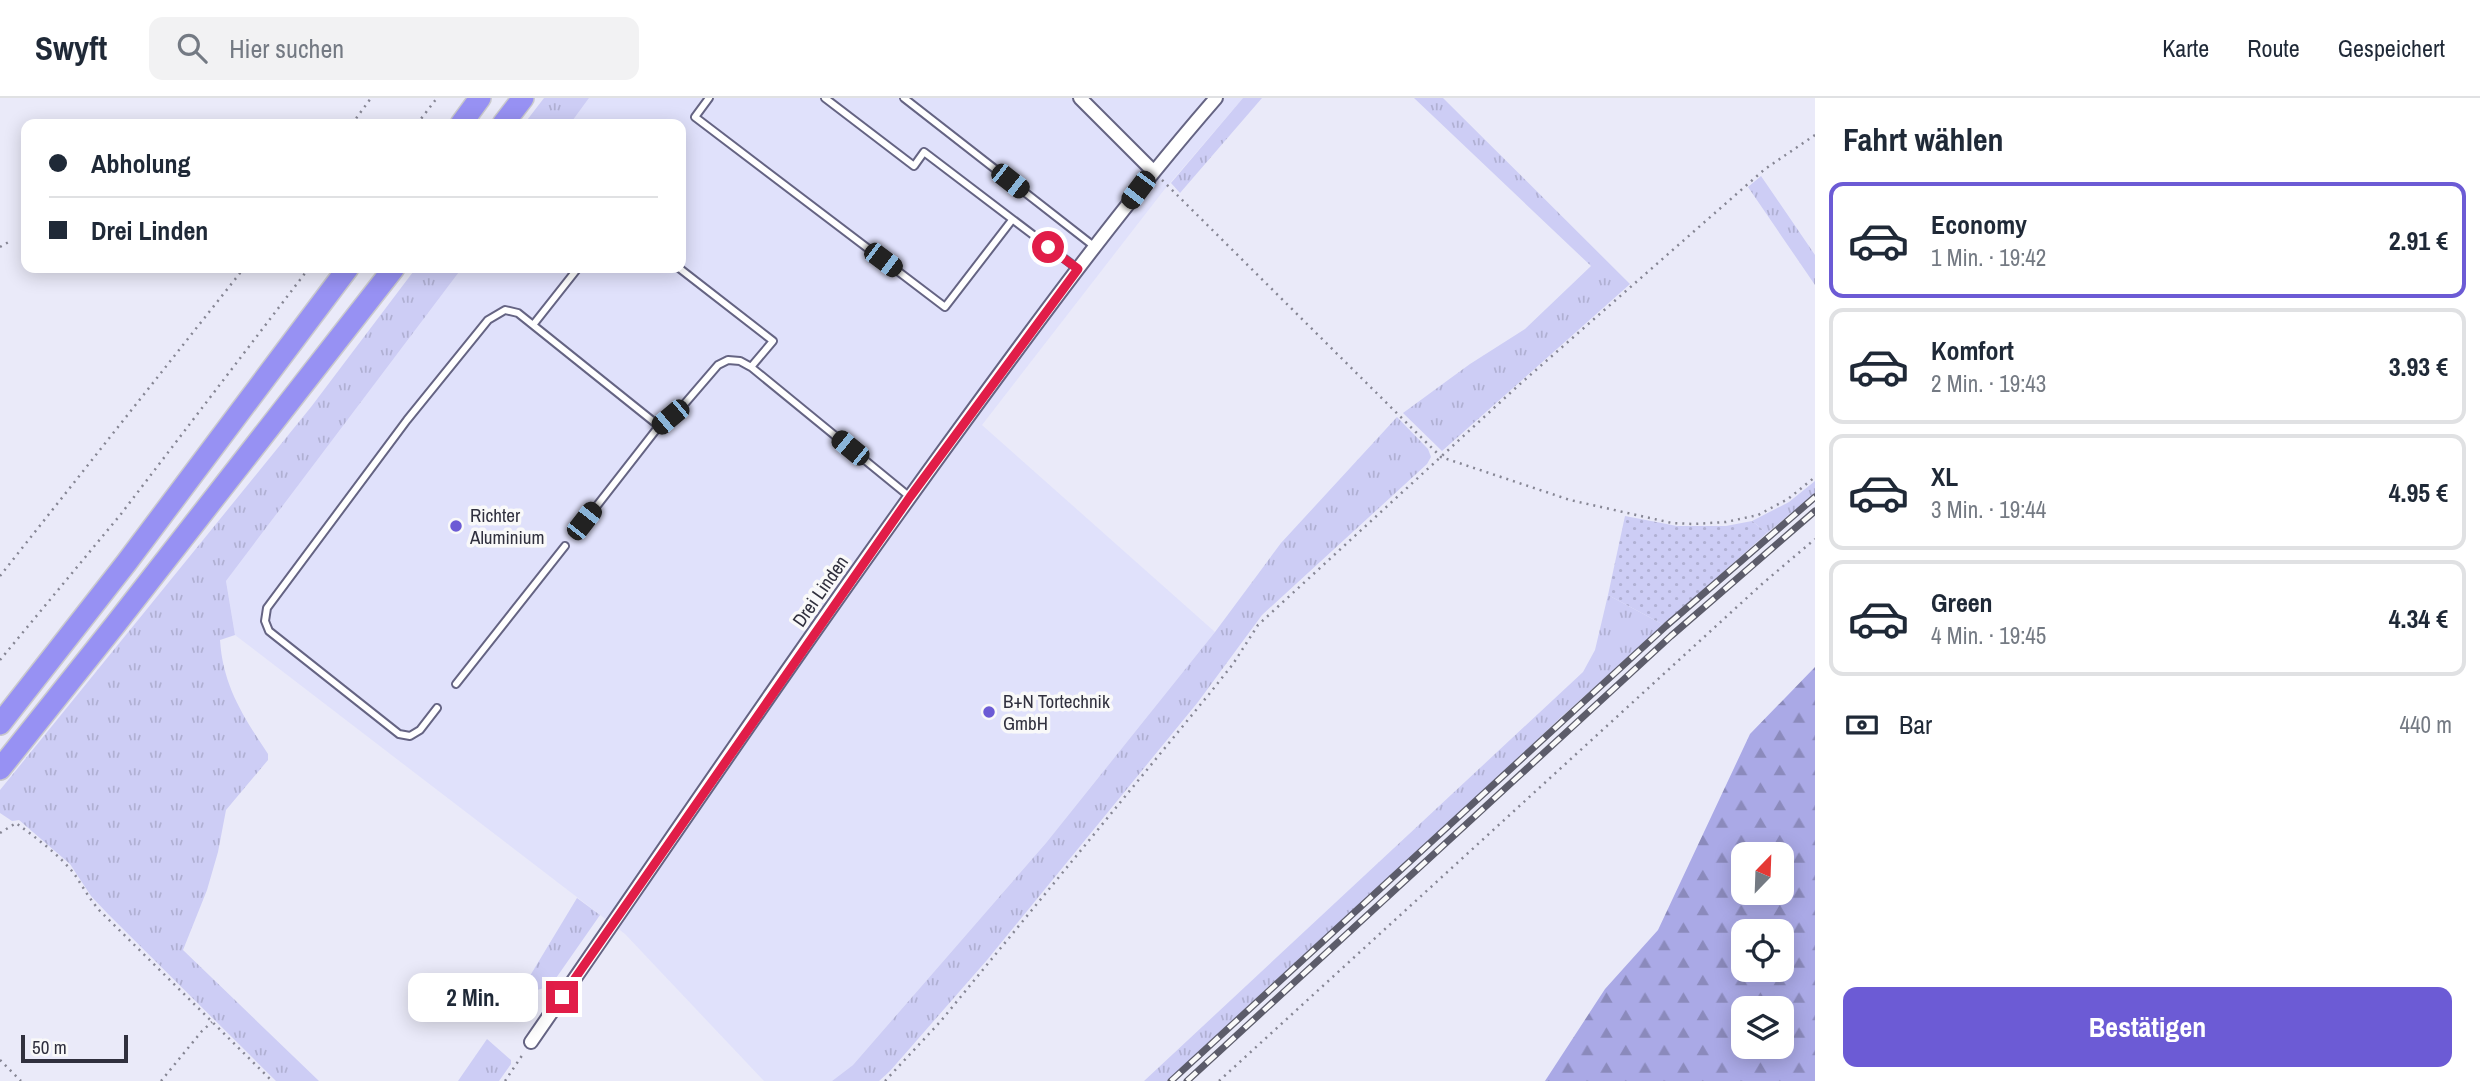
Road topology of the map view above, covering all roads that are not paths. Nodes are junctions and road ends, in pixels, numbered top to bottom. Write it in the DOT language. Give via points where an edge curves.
graph roads {
  1 [pos="480,98"];
  2 [pos="523,98"];
  3 [pos="709,98"];
  4 [pos="825,98"];
  5 [pos="904,98"];
  6 [pos="1080,98"];
  7 [pos="1216,98"];
  8 [pos="465,119"];
  9 [pos="507,119"];
  10 [pos="1153,171"];
  11 [pos="1012,220"];
  12 [pos="1095,247"];
  13 [pos="1078,269"];
  14 [pos="344,273"];
  15 [pos="390,273"];
  16 [pos="574,273"];
  17 [pos="685,273"];
  18 [pos="533,325"];
  19 [pos="751,367"];
  20 [pos="659,426"];
  21 [pos="910,497"];
  22 [pos="584,521"];
  23 [pos="565,546"];
  24 [pos="456,684"];
  25 [pos="437,708"];
  26 [pos="0,724"];
  27 [pos="0,769"];
  28 [pos="531,1042"];
  1 -- 8 [label="highway"];
  2 -- 9 [label="highway"];
  3 -- 11 [label="lane" via="695,117 945,307"];
  4 -- 11 [label="lane" via="914,166 924,152"];
  5 -- 12 [label="lane"];
  6 -- 10 [label="street"];
  7 -- 10 [label="street, Drei Linden"];
  10 -- 12 [label="street, Drei Linden"];
  11 -- 13 [label="lane"];
  12 -- 13 [label="street, Drei Linden"];
  13 -- 21 [label="street, Drei Linden"];
  14 -- 26 [label="highway"];
  15 -- 27 [label="highway"];
  16 -- 18 [label="lane"];
  17 -- 19 [label="lane" via="773,341"];
  18 -- 20 [label="lane"];
  18 -- 25 [label="lane" via="505,310 488,320 267,608 269,631 399,734 410,736 421,730"];
  19 -- 20 [label="lane" via="728,360 718,365"];
  19 -- 21 [label="lane"];
  20 -- 22 [label="lane"];
  21 -- 28 [label="street, Drei Linden"];
  23 -- 24 [label="lane"];
}
